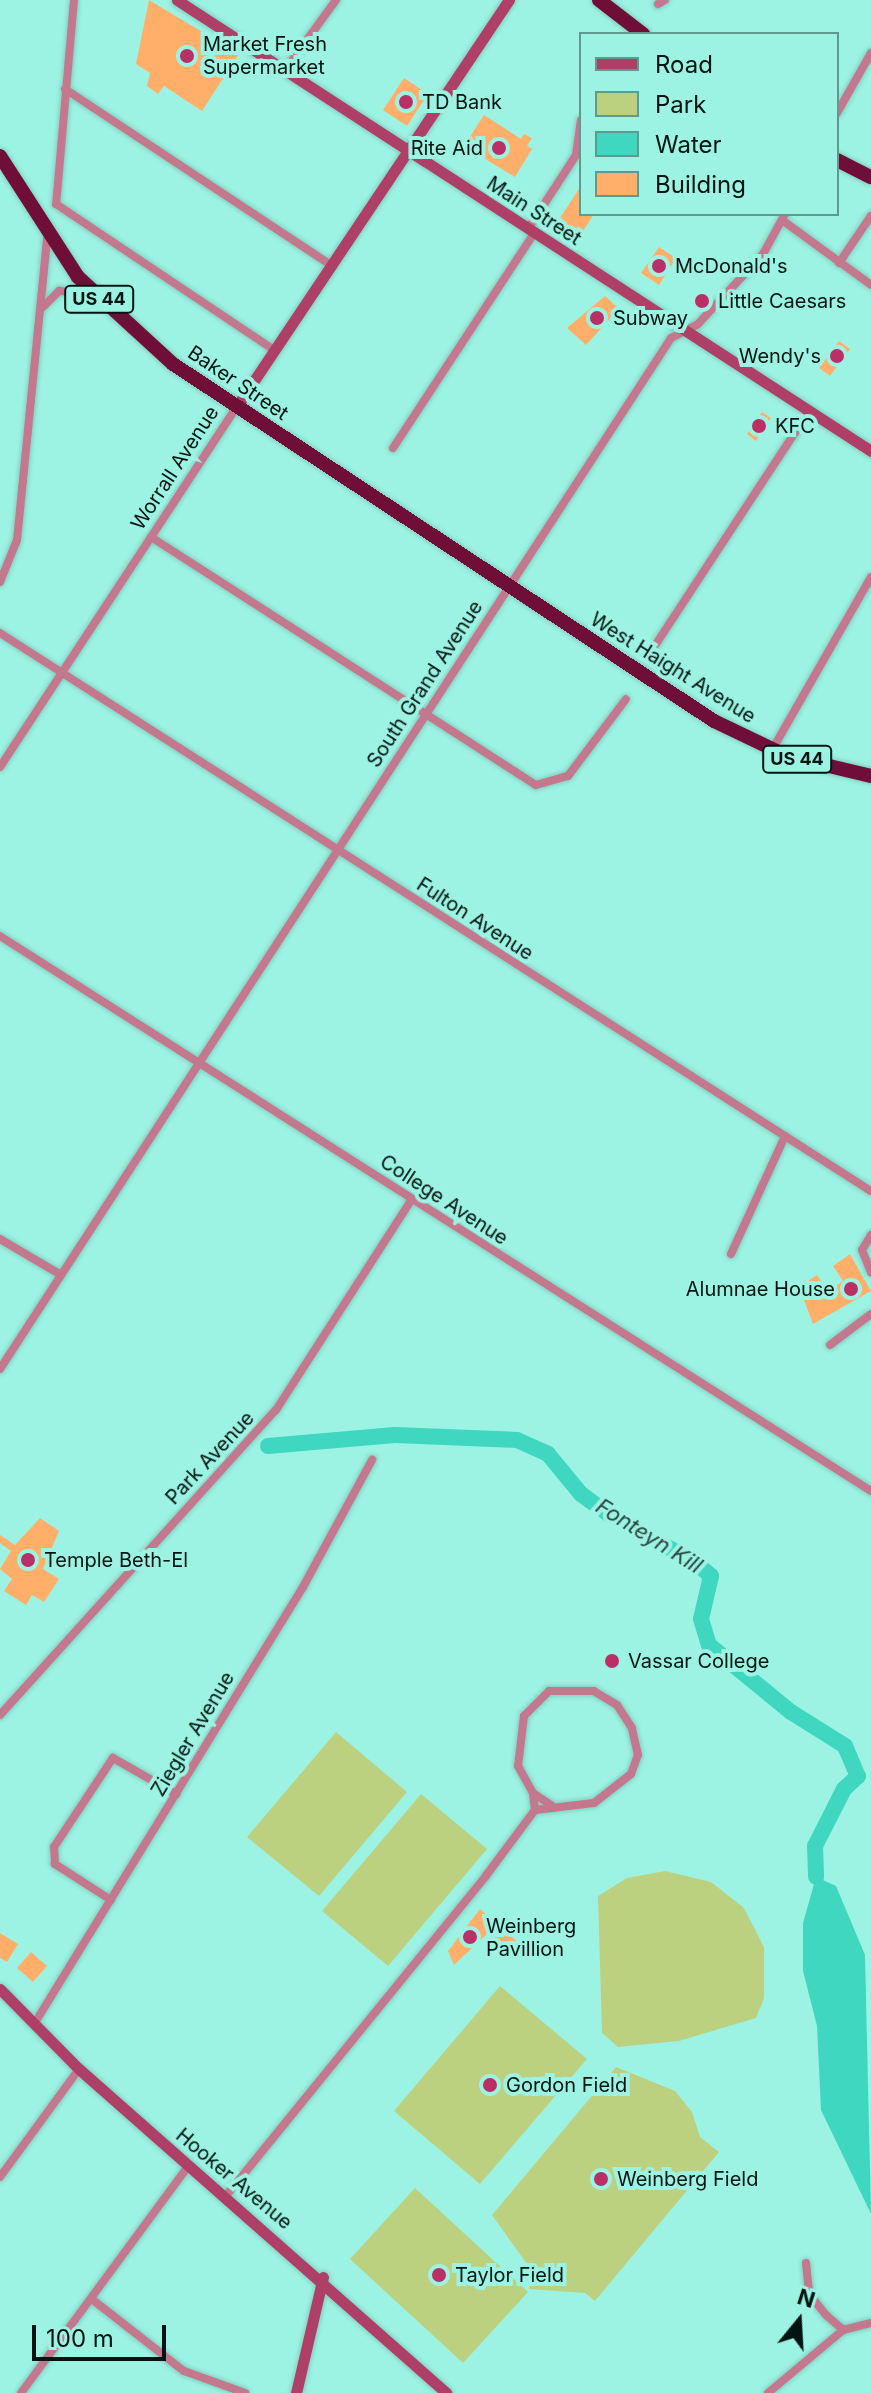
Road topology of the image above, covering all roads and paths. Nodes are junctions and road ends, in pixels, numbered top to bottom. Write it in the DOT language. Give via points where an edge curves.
graph roads {
  1 [pos="74,0"];
  2 [pos="177,0"];
  3 [pos="336,0"];
  4 [pos="509,0"];
  5 [pos="599,0"];
  6 [pos="640,32"];
  7 [pos="871,53"];
  8 [pos="285,70"];
  9 [pos="65,89"];
  10 [pos="839,109"];
  11 [pos="579,134"];
  12 [pos="408,149"];
  13 [pos="2,161"];
  14 [pos="839,161"];
  15 [pos="871,177"];
  16 [pos="871,216"];
  17 [pos="783,217"];
  18 [pos="531,231"];
  19 [pos="47,237"];
  20 [pos="839,263"];
  21 [pos="331,265"];
  22 [pos="871,285"];
  23 [pos="99,300"];
  24 [pos="42,308"];
  25 [pos="685,331"];
  26 [pos="274,350"];
  27 [pos="237,406"];
  28 [pos="809,411"];
  29 [pos="393,448"];
  30 [pos="871,451"];
  31 [pos="151,537"];
  32 [pos="871,577"];
  33 [pos="0,582"];
  34 [pos="508,586"];
  35 [pos="0,633"];
  36 [pos="656,644"];
  37 [pos="61,674"];
  38 [pos="626,699"];
  39 [pos="426,713"];
  40 [pos="772,750"];
  41 [pos="0,767"];
  42 [pos="871,776"];
  43 [pos="337,850"];
  44 [pos="0,936"];
  45 [pos="199,1063"];
  46 [pos="785,1136"];
  47 [pos="871,1191"];
  48 [pos="412,1199"];
  49 [pos="871,1235"];
  50 [pos="0,1239"];
  51 [pos="731,1254"];
  52 [pos="871,1272"];
  53 [pos="61,1275"];
  54 [pos="871,1314"];
  55 [pos="830,1345"];
  56 [pos="0,1369"];
  57 [pos="372,1460"];
  58 [pos="871,1491"];
  59 [pos="0,1715"];
  60 [pos="533,1793"];
  61 [pos="176,1794"];
  62 [pos="552,1806"];
  63 [pos="535,1810"];
  64 [pos="111,1900"];
  65 [pos="0,1989"];
  66 [pos="36,2021"];
  67 [pos="79,2069"];
  68 [pos="189,2165"];
  69 [pos="0,2177"];
  70 [pos="225,2197"];
  71 [pos="806,2263"];
  72 [pos="323,2277"];
  73 [pos="93,2300"];
  74 [pos="871,2323"];
  75 [pos="843,2330"];
  76 [pos="21,2393"];
  77 [pos="245,2393"];
  78 [pos="296,2393"];
  79 [pos="447,2393"];
  80 [pos="768,2393"];
  1 -- 9 [label="street"];
  2 -- 8 [label="street, Main Street"];
  3 -- 8 [label="street"];
  4 -- 12 [label="street, Worrall Avenue"];
  5 -- 6 [label="highway"];
  7 -- 10 [label="street"];
  8 -- 12 [label="street, Main Street"];
  9 -- 21 [label="street"];
  9 -- 26 [label="street" via="56,204"];
  11 -- 18 [label="street" via="576,155"];
  12 -- 18 [label="street, Main Street"];
  12 -- 21 [label="street, Worrall Avenue"];
  13 -- 19 [label="highway, Baker Street / US 44"];
  14 -- 15 [label="highway"];
  16 -- 20 [label="street"];
  17 -- 20 [label="street"];
  17 -- 25 [label="street, South Grand Avenue" via="763,254"];
  18 -- 25 [label="street, Main Street"];
  18 -- 29 [label="street"];
  19 -- 23 [label="highway, Baker Street / US 44"];
  19 -- 24 [label="street"];
  20 -- 22 [label="street"];
  21 -- 26 [label="street, Worrall Avenue"];
  23 -- 24 [label="street" via="71,288"];
  23 -- 27 [label="highway, Baker Street / US 44" via="160,354"];
  24 -- 33 [label="street" via="17,540"];
  25 -- 28 [label="street, Main Street"];
  25 -- 34 [label="street, South Grand Avenue" via="671,338"];
  26 -- 27 [label="street, Worrall Avenue"];
  27 -- 31 [label="street, Worrall Avenue"];
  27 -- 34 [label="highway, Baker Street / US 44"];
  28 -- 30 [label="street, Main Street"];
  28 -- 36 [label="street"];
  31 -- 37 [label="street, Worrall Avenue"];
  31 -- 39 [label="street"];
  32 -- 40 [label="street"];
  34 -- 39 [label="street, South Grand Avenue"];
  34 -- 40 [label="highway, West Haight Avenue / US 44" via="700,713"];
  35 -- 37 [label="street, Fulton Avenue"];
  37 -- 41 [label="street, Worrall Avenue"];
  37 -- 43 [label="street, Fulton Avenue"];
  38 -- 39 [label="street" via="568,776 546,785 527,780"];
  39 -- 43 [label="street, South Grand Avenue"];
  40 -- 42 [label="highway, West Haight Avenue / US 44"];
  43 -- 45 [label="street, South Grand Avenue"];
  43 -- 46 [label="street, Fulton Avenue"];
  44 -- 45 [label="street, College Avenue"];
  45 -- 48 [label="street, College Avenue"];
  45 -- 53 [label="street, South Grand Avenue"];
  46 -- 47 [label="street, Fulton Avenue"];
  46 -- 51 [label="street"];
  48 -- 58 [label="street, College Avenue"];
  48 -- 59 [label="street, Park Avenue" via="276,1410"];
  49 -- 52 [label="street" via="862,1250"];
  50 -- 53 [label="street"];
  53 -- 56 [label="street, South Grand Avenue"];
  54 -- 55 [label="street"];
  57 -- 61 [label="street, Ziegler Avenue" via="303,1587"];
  60 -- 62 [label="street"];
  60 -- 62 [label="street" via="515,1749 529,1706 561,1687 608,1698 636,1739 631,1774 594,1803"];
  60 -- 63 [label="street"];
  61 -- 64 [label="street, Ziegler Avenue"];
  61 -- 64 [label="street" via="113,1758 54,1847 55,1864"];
  62 -- 63 [label="street"];
  63 -- 70 [label="street"];
  64 -- 66 [label="street, Ziegler Avenue"];
  65 -- 66 [label="street, Hooker Avenue"];
  66 -- 67 [label="street, Hooker Avenue"];
  67 -- 68 [label="street, Hooker Avenue"];
  67 -- 69 [label="street"];
  68 -- 70 [label="street, Hooker Avenue"];
  68 -- 73 [label="street"];
  70 -- 72 [label="street, Hooker Avenue"];
  71 -- 75 [label="street" via="809,2294"];
  72 -- 78 [label="street"];
  72 -- 79 [label="street, Hooker Avenue"];
  73 -- 76 [label="street"];
  73 -- 77 [label="street" via="184,2371"];
  74 -- 75 [label="street"];
  75 -- 80 [label="street"];
}
